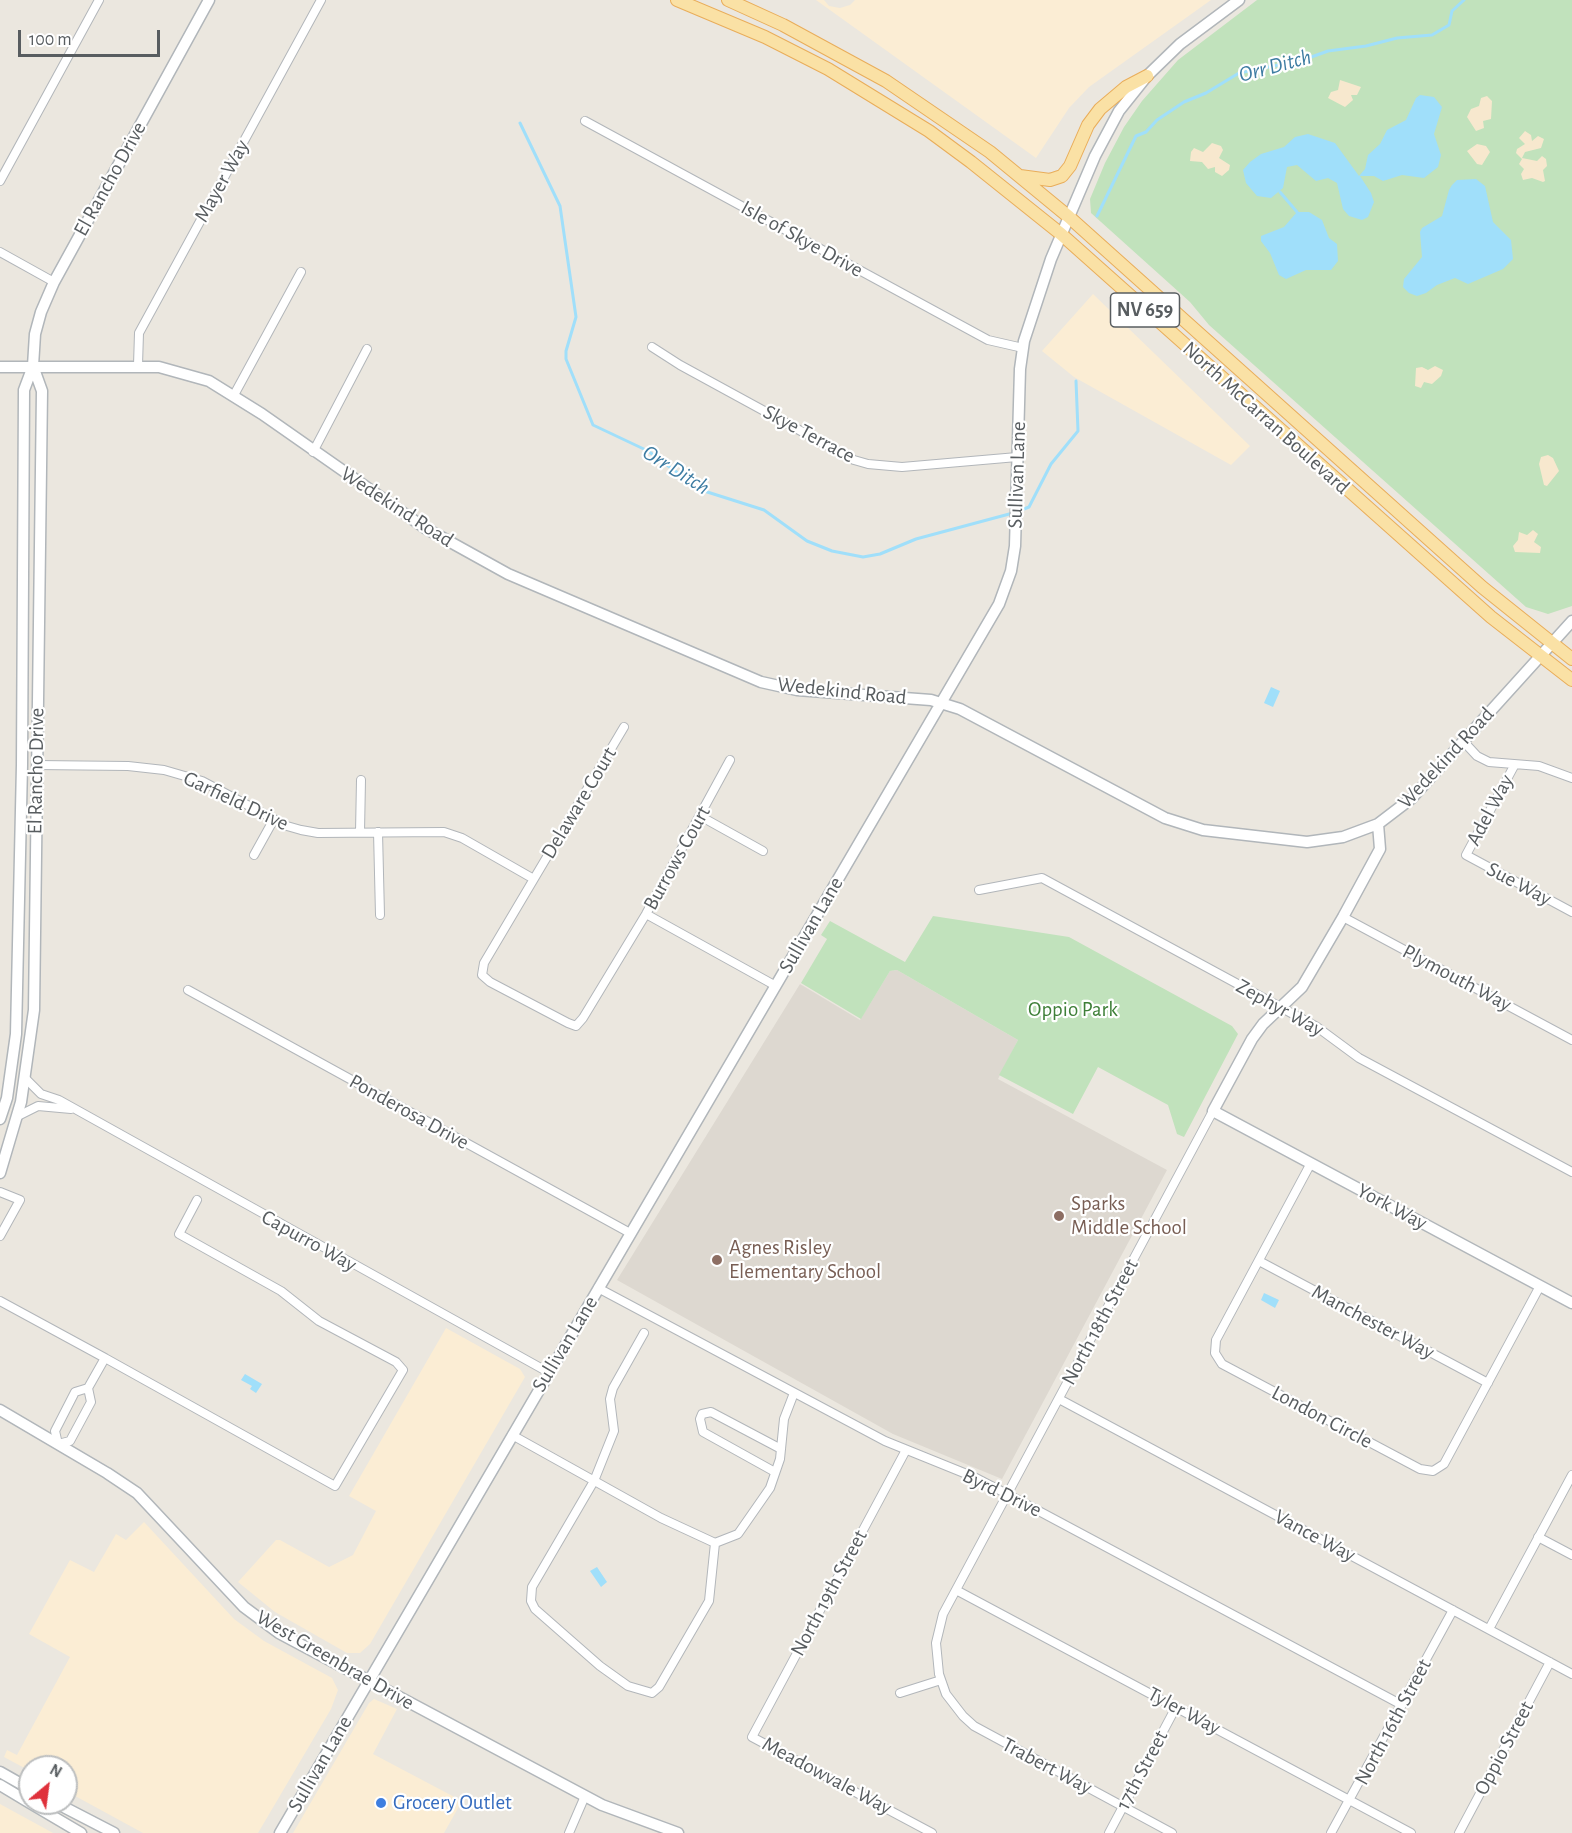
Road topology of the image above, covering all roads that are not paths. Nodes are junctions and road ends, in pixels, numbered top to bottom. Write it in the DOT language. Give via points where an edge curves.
graph roads {
  1 [pos="99,0"];
  2 [pos="209,0"];
  3 [pos="321,0"];
  4 [pos="677,0"];
  5 [pos="729,0"];
  6 [pos="1239,0"];
  7 [pos="1147,76"];
  8 [pos="585,121"];
  9 [pos="1020,176"];
  10 [pos="0,180"];
  11 [pos="1069,217"];
  12 [pos="1061,234"];
  13 [pos="0,252"];
  14 [pos="301,272"];
  15 [pos="54,282"];
  16 [pos="652,346"];
  17 [pos="1023,348"];
  18 [pos="367,349"];
  19 [pos="138,365"];
  20 [pos="33,366"];
  21 [pos="0,367"];
  22 [pos="234,395"];
  23 [pos="313,452"];
  24 [pos="1017,457"];
  25 [pos="1572,621"];
  26 [pos="1551,644"];
  27 [pos="1539,657"];
  28 [pos="1572,659"];
  29 [pos="1572,680"];
  30 [pos="940,703"];
  31 [pos="624,727"];
  32 [pos="1464,742"];
  33 [pos="730,760"];
  34 [pos="37,765"];
  35 [pos="1514,765"];
  36 [pos="1572,778"];
  37 [pos="361,780"];
  38 [pos="700,816"];
  39 [pos="274,819"];
  40 [pos="1378,824"];
  41 [pos="360,832"];
  42 [pos="378,832"];
  43 [pos="763,851"];
  44 [pos="254,855"];
  45 [pos="1466,855"];
  46 [pos="532,878"];
  47 [pos="979,890"];
  48 [pos="1572,912"];
  49 [pos="645,914"];
  50 [pos="380,915"];
  51 [pos="1343,917"];
  52 [pos="621,954"];
  53 [pos="776,986"];
  54 [pos="188,990"];
  55 [pos="1280,1007"];
  56 [pos="1572,1040"];
  57 [pos="25,1078"];
  58 [pos="7,1098"];
  59 [pos="71,1109"];
  60 [pos="1213,1111"];
  61 [pos="18,1116"];
  62 [pos="0,1119"];
  63 [pos="10,1142"];
  64 [pos="1311,1163"];
  65 [pos="1572,1172"];
  66 [pos="0,1173"];
  67 [pos="0,1192"];
  68 [pos="197,1200"];
  69 [pos="630,1233"];
  70 [pos="0,1236"];
  71 [pos="1259,1260"];
  72 [pos="1540,1286"];
  73 [pos="598,1288"];
  74 [pos="0,1301"];
  75 [pos="1572,1303"];
  76 [pos="644,1333"];
  77 [pos="105,1358"];
  78 [pos="548,1372"];
  79 [pos="1488,1383"];
  80 [pos="88,1388"];
  81 [pos="794,1393"];
  82 [pos="1059,1399"];
  83 [pos="0,1410"];
  84 [pos="512,1435"];
  85 [pos="58,1444"];
  86 [pos="781,1449"];
  87 [pos="906,1450"];
  88 [pos="775,1472"];
  89 [pos="1572,1475"];
  90 [pos="594,1481"];
  91 [pos="1007,1494"];
  92 [pos="1539,1537"];
  93 [pos="715,1543"];
  94 [pos="1572,1555"];
  95 [pos="956,1590"];
  96 [pos="1453,1610"];
  97 [pos="1489,1629"];
  98 [pos="1550,1662"];
  99 [pos="1572,1674"];
  100 [pos="941,1680"];
  101 [pos="369,1681"];
  102 [pos="900,1693"];
  103 [pos="1402,1705"];
  104 [pos="1176,1707"];
  105 [pos="752,1737"];
  106 [pos="0,1772"];
  107 [pos="18,1782"];
  108 [pos="0,1785"];
  109 [pos="18,1796"];
  110 [pos="585,1796"];
  111 [pos="1350,1801"];
  112 [pos="1123,1807"];
  113 [pos="78,1814"];
  114 [pos="50,1815"];
  115 [pos="81,1833"];
  116 [pos="114,1833"];
  117 [pos="280,1833"];
  118 [pos="570,1833"];
  119 [pos="678,1833"];
  120 [pos="932,1833"];
  121 [pos="1108,1833"];
  122 [pos="1172,1833"];
  123 [pos="1331,1833"];
  124 [pos="1411,1833"];
  125 [pos="1459,1833"];
  1 -- 10 [label="street"];
  2 -- 15 [label="street, El Rancho Drive"];
  3 -- 19 [label="street, Mayer Way" via="139,333"];
  4 -- 12 [label="main road, North McCarran Boulevard / NV 659" via="765,37 886,104 971,162"];
  5 -- 9 [label="main road, North McCarran Boulevard / NV 659" via="886,81"];
  6 -- 7 [label="street, Sullivan Lane" via="1180,44"];
  7 -- 9 [label="main road" via="1126,87 1100,109 1062,176 1050,180"];
  7 -- 11 [label="street, Sullivan Lane" via="1109,126"];
  8 -- 17 [label="street, Isle of Skye Drive" via="988,340"];
  9 -- 11 [label="main road, North McCarran Boulevard / NV 659"];
  11 -- 12 [label="street, Sullivan Lane"];
  11 -- 26 [label="main road, North McCarran Boulevard / NV 659" via="1482,587"];
  12 -- 17 [label="street, Sullivan Lane" via="1038,291"];
  12 -- 27 [label="main road, North McCarran Boulevard / NV 659" via="1388,528"];
  13 -- 15 [label="street"];
  14 -- 22 [label="street"];
  15 -- 20 [label="street, El Rancho Drive" via="38,323"];
  16 -- 24 [label="street, Skye Terrace" via="854,460 902,467"];
  17 -- 24 [label="street, Sullivan Lane"];
  18 -- 23 [label="street"];
  19 -- 20 [label="street, Wedekind Road"];
  19 -- 22 [label="street, Wedekind Road" via="175,370 209,381"];
  20 -- 21 [label="street, Wedekind Road"];
  20 -- 34 [label="street, El Rancho Drive" via="42,391"];
  20 -- 58 [label="street, El Rancho Drive" via="24,390 20,871 16,1034"];
  22 -- 23 [label="street, Wedekind Road"];
  23 -- 30 [label="street, Wedekind Road" via="461,549 578,605 761,682 797,690"];
  24 -- 30 [label="street, Sullivan Lane" via="1015,546 1006,587"];
  25 -- 26 [label="street, Wedekind Road"];
  26 -- 27 [label="street, Wedekind Road"];
  26 -- 28 [label="main road, North McCarran Boulevard / NV 659"];
  27 -- 29 [label="main road, North McCarran Boulevard / NV 659"];
  27 -- 32 [label="street, Wedekind Road"];
  30 -- 40 [label="street, Wedekind Road" via="960,709 1130,801 1184,825 1307,842 1343,837"];
  30 -- 53 [label="street, Sullivan Lane"];
  31 -- 46 [label="street, Delaware Court"];
  32 -- 35 [label="street" via="1489,762"];
  32 -- 40 [label="street, Wedekind Road" via="1412,798"];
  33 -- 38 [label="street, Burrows Court"];
  34 -- 39 [label="street, Garfield Drive" via="164,770 202,781"];
  34 -- 57 [label="street, El Rancho Drive" via="34,1010"];
  35 -- 36 [label="street" via="1539,766"];
  35 -- 45 [label="street, Adel Way"];
  37 -- 41 [label="street"];
  38 -- 43 [label="street"];
  38 -- 49 [label="street, Burrows Court"];
  39 -- 41 [label="street, Garfield Drive" via="301,830"];
  39 -- 44 [label="street"];
  40 -- 51 [label="street, North 18th Street" via="1380,849"];
  41 -- 42 [label="street, Garfield Drive"];
  42 -- 46 [label="street, Garfield Drive" via="444,832 462,838"];
  42 -- 50 [label="street"];
  45 -- 48 [label="street, Sue Way"];
  46 -- 52 [label="street, Delaware Court" via="484,963 482,975 490,982 576,1026"];
  47 -- 55 [label="street, Zephyr Way" via="1042,878"];
  49 -- 52 [label="street, Burrows Court"];
  49 -- 53 [label="street"];
  51 -- 55 [label="street, North 18th Street" via="1302,987"];
  51 -- 56 [label="street, Plymouth Way"];
  53 -- 69 [label="street, Sullivan Lane"];
  54 -- 69 [label="street, Ponderosa Drive"];
  55 -- 60 [label="street, North 18th Street" via="1252,1039"];
  55 -- 65 [label="street, Zephyr Way" via="1324,1031 1359,1058"];
  57 -- 59 [label="street, Capurro Way" via="41,1094"];
  57 -- 61 [label="street, El Rancho Drive"];
  58 -- 62 [label="street, El Rancho Drive"];
  58 -- 63 [label="street" via="11,1106 7,1132"];
  59 -- 61 [label="street, Capurro Way" via="38,1106"];
  59 -- 78 [label="street, Capurro Way"];
  60 -- 64 [label="street, York Way"];
  60 -- 82 [label="street, North 18th Street"];
  61 -- 63 [label="street, El Rancho Drive"];
  63 -- 66 [label="street, El Rancho Drive"];
  64 -- 71 [label="street, London Circle"];
  64 -- 72 [label="street, York Way"];
  67 -- 70 [label="street" via="20,1200"];
  68 -- 77 [label="street" via="179,1234 281,1291 319,1321 396,1362 403,1370 335,1486"];
  69 -- 73 [label="street, Sullivan Lane"];
  71 -- 79 [label="street, Manchester Way"];
  71 -- 79 [label="street, London Circle" via="1216,1340 1218,1359 1368,1442 1420,1469 1439,1469"];
  72 -- 75 [label="street, York Way"];
  72 -- 79 [label="street, London Circle"];
  73 -- 78 [label="street, Sullivan Lane"];
  73 -- 81 [label="street, Byrd Drive"];
  74 -- 77 [label="street"];
  76 -- 90 [label="street" via="613,1388 610,1399 614,1431"];
  77 -- 80 [label="street"];
  78 -- 84 [label="street, Sullivan Lane"];
  80 -- 85 [label="street" via="75,1392 55,1431"];
  80 -- 85 [label="street" via="91,1402 70,1441"];
  81 -- 86 [label="street" via="783,1425"];
  81 -- 87 [label="street, Byrd Drive"];
  82 -- 91 [label="street, North 18th Street"];
  82 -- 96 [label="street, Vance Way"];
  83 -- 85 [label="street, West Greenbrae Drive"];
  84 -- 90 [label="street"];
  84 -- 101 [label="street, Sullivan Lane"];
  85 -- 101 [label="street, West Greenbrae Drive" via="137,1493 234,1598 260,1620"];
  86 -- 88 [label="street"];
  86 -- 88 [label="street" via="711,1412 702,1414 704,1432"];
  87 -- 91 [label="street, Byrd Drive"];
  87 -- 105 [label="street, North 19th Street"];
  88 -- 93 [label="street" via="770,1488 745,1526 738,1534"];
  89 -- 92 [label="street"];
  90 -- 93 [label="street"];
  90 -- 93 [label="street" via="532,1587 531,1601 535,1609 628,1686 652,1693 675,1661 709,1601"];
  91 -- 95 [label="street, North 18th Street"];
  91 -- 103 [label="street, Byrd Drive"];
  92 -- 94 [label="street"];
  92 -- 97 [label="street"];
  95 -- 100 [label="street, North 18th Street" via="939,1629 936,1659"];
  95 -- 104 [label="street, Tyler Way"];
  96 -- 97 [label="street, Vance Way"];
  96 -- 103 [label="street, North 16th Street"];
  97 -- 98 [label="street, Vance Way"];
  98 -- 99 [label="street, Vance Way"];
  98 -- 125 [label="street, Oppio Street"];
  100 -- 102 [label="street"];
  100 -- 112 [label="street, Trabert Way" via="954,1706 974,1726"];
  101 -- 110 [label="street, West Greenbrae Drive"];
  101 -- 117 [label="street, Sullivan Lane"];
  103 -- 111 [label="street, North 16th Street"];
  104 -- 111 [label="street, Tyler Way"];
  104 -- 112 [label="street, 17th Street"];
  105 -- 120 [label="street, Meadowvale Way"];
  106 -- 107 [label="street"];
  108 -- 109 [label="street"];
  110 -- 118 [label="street" via="574,1815"];
  110 -- 119 [label="street, West Greenbrae Drive" via="630,1818"];
  111 -- 123 [label="street, North 16th Street"];
  111 -- 124 [label="street, Tyler Way"];
  112 -- 121 [label="street, 17th Street"];
  112 -- 122 [label="street, Trabert Way"];
  113 -- 116 [label="street"];
  114 -- 115 [label="street"];
}
